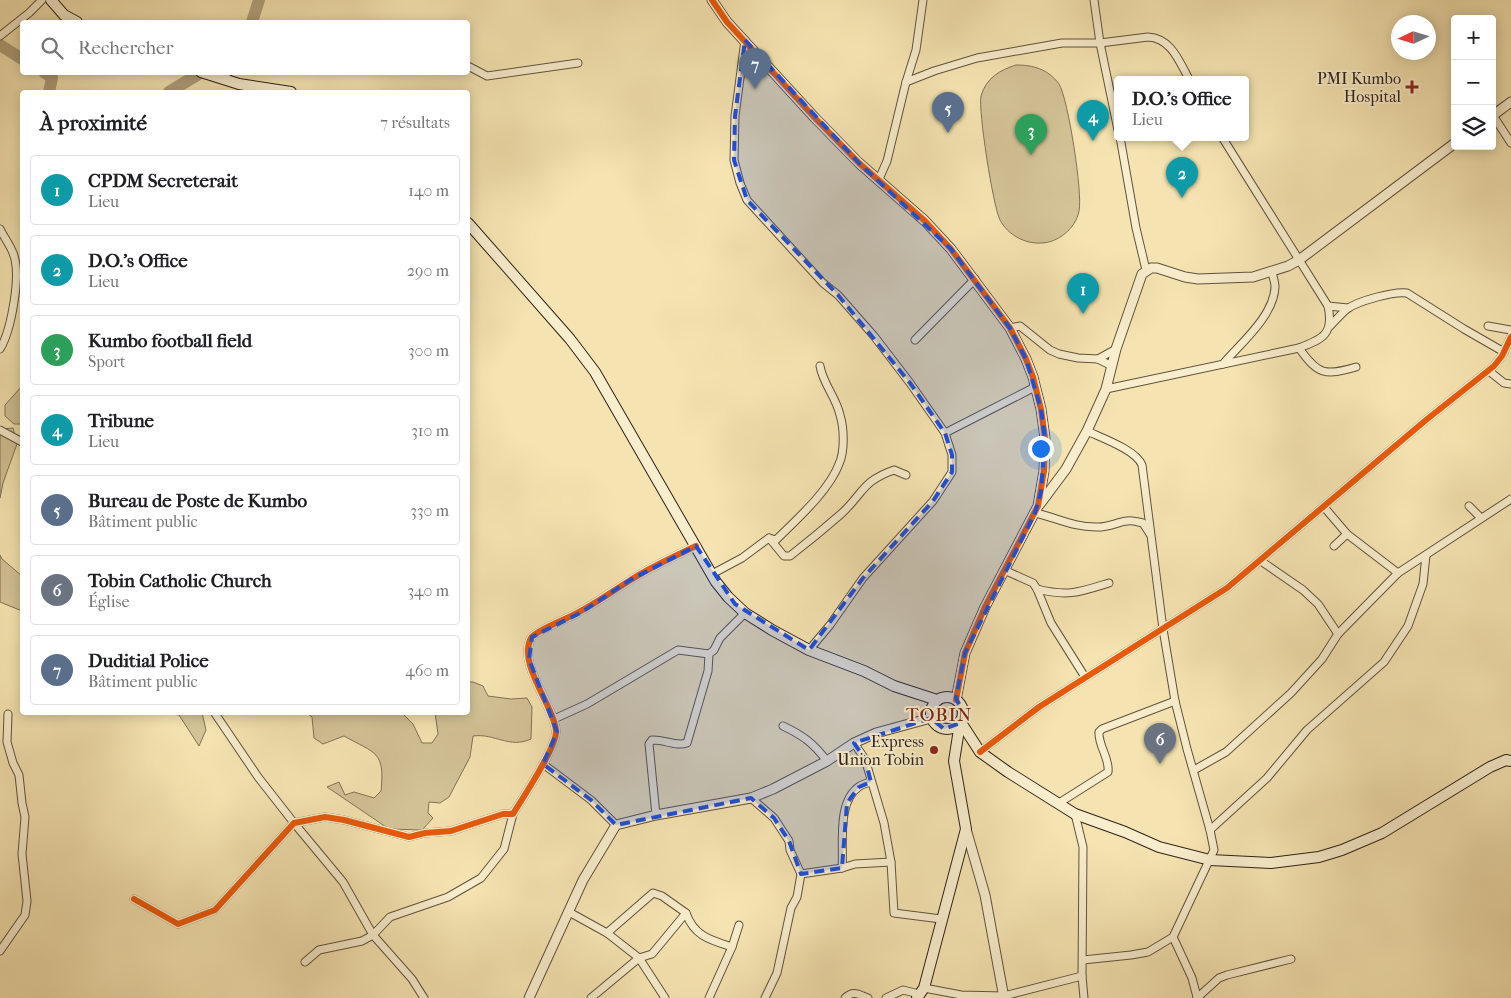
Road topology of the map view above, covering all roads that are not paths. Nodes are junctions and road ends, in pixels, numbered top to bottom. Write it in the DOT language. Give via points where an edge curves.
graph roads {
  1 [pos="42,0"];
  2 [pos="51,0"];
  3 [pos="712,0"];
  4 [pos="923,0"];
  5 [pos="1094,0"];
  6 [pos="21,20"];
  7 [pos="73,20"];
  8 [pos="20,21"];
  9 [pos="0,36"];
  10 [pos="745,40"];
  11 [pos="1100,43"];
  12 [pos="578,63"];
  13 [pos="470,67"];
  14 [pos="208,75"];
  15 [pos="218,75"];
  16 [pos="1187,76"];
  17 [pos="212,77"];
  18 [pos="906,82"];
  19 [pos="278,90"];
  20 [pos="1511,102"];
  21 [pos="1114,111"];
  22 [pos="1496,113"];
  23 [pos="1496,120"];
  24 [pos="1121,141"];
  25 [pos="1225,141"];
  26 [pos="1511,143"];
  27 [pos="1451,146"];
  28 [pos="879,179"];
  29 [pos="470,225"];
  30 [pos="0,229"];
  31 [pos="1299,260"];
  32 [pos="1146,270"];
  33 [pos="1272,272"];
  34 [pos="975,279"];
  35 [pos="1328,306"];
  36 [pos="1348,308"];
  37 [pos="1330,326"];
  38 [pos="1488,326"];
  39 [pos="1010,328"];
  40 [pos="1511,330"];
  41 [pos="1511,337"];
  42 [pos="915,340"];
  43 [pos="1299,348"];
  44 [pos="1116,349"];
  45 [pos="0,350"];
  46 [pos="1504,352"];
  47 [pos="1098,359"];
  48 [pos="1222,364"];
  49 [pos="820,366"];
  50 [pos="1112,366"];
  51 [pos="1356,366"];
  52 [pos="1489,370"];
  53 [pos="1511,384"];
  54 [pos="1035,387"];
  55 [pos="1106,389"];
  56 [pos="0,430"];
  57 [pos="1087,432"];
  58 [pos="945,433"];
  59 [pos="20,441"];
  60 [pos="906,475"];
  61 [pos="1511,499"];
  62 [pos="1469,506"];
  63 [pos="1324,507"];
  64 [pos="1036,509"];
  65 [pos="1481,518"];
  66 [pos="1347,534"];
  67 [pos="1152,536"];
  68 [pos="769,538"];
  69 [pos="696,546"];
  70 [pos="1334,546"];
  71 [pos="1426,555"];
  72 [pos="1261,560"];
  73 [pos="1004,570"];
  74 [pos="1398,573"];
  75 [pos="712,574"];
  76 [pos="1109,583"];
  77 [pos="1037,589"];
  78 [pos="745,613"];
  79 [pos="1163,629"];
  80 [pos="1338,634"];
  81 [pos="809,650"];
  82 [pos="709,654"];
  83 [pos="1086,677"];
  84 [pos="937,700"];
  85 [pos="956,700"];
  86 [pos="1175,701"];
  87 [pos="8,714"];
  88 [pos="216,715"];
  89 [pos="931,718"];
  90 [pos="554,719"];
  91 [pos="960,722"];
  92 [pos="783,726"];
  93 [pos="854,743"];
  94 [pos="980,752"];
  95 [pos="1509,759"];
  96 [pos="827,761"];
  97 [pos="542,764"];
  98 [pos="1194,770"];
  99 [pos="871,782"];
  100 [pos="751,798"];
  101 [pos="1060,804"];
  102 [pos="513,814"];
  103 [pos="1074,814"];
  104 [pos="656,815"];
  105 [pos="294,823"];
  106 [pos="616,825"];
  107 [pos="966,829"];
  108 [pos="1210,830"];
  109 [pos="1210,860"];
  110 [pos="891,862"];
  111 [pos="842,868"];
  112 [pos="801,874"];
  113 [pos="134,899"];
  114 [pos="569,912"];
  115 [pos="686,913"];
  116 [pos="942,919"];
  117 [pos="739,925"];
  118 [pos="607,933"];
  119 [pos="373,935"];
  120 [pos="1174,938"];
  121 [pos="732,947"];
  122 [pos="0,951"];
  123 [pos="639,958"];
  124 [pos="1291,959"];
  125 [pos="1083,960"];
  126 [pos="305,962"];
  127 [pos="1082,976"];
  128 [pos="920,993"];
  129 [pos="1004,997"];
  130 [pos="1197,997"];
  131 [pos="424,998"];
  132 [pos="529,998"];
  133 [pos="591,998"];
  134 [pos="665,998"];
  135 [pos="708,998"];
  136 [pos="765,998"];
  137 [pos="844,998"];
  138 [pos="868,998"];
  139 [pos="886,998"];
  140 [pos="1084,998"];
  1 -- 6 [label="street"];
  2 -- 7 [label="main road"];
  3 -- 10 [label="street"];
  4 -- 18 [label="street" via="916,50"];
  5 -- 11 [label="street"];
  8 -- 9 [label="street"];
  10 -- 28 [label="street" via="822,125"];
  10 -- 58 [label="street" via="735,116 734,160 747,200 874,336"];
  11 -- 16 [label="street" via="1154,37 1170,46"];
  11 -- 18 [label="street" via="1062,43 977,58"];
  11 -- 21 [label="street"];
  12 -- 13 [label="street" via="486,76"];
  14 -- 17 [label="main road"];
  15 -- 17 [label="street"];
  17 -- 19 [label="main road"];
  18 -- 28 [label="street" via="889,154"];
  20 -- 22 [label="street"];
  23 -- 26 [label="street"];
  24 -- 32 [label="street"];
  25 -- 31 [label="street"];
  27 -- 31 [label="street"];
  28 -- 34 [label="street" via="951,249"];
  29 -- 69 [label="main road" via="595,372"];
  30 -- 45 [label="street" via="14,255 16,283 13,311"];
  31 -- 33 [label="street"];
  31 -- 35 [label="street"];
  32 -- 33 [label="street" via="1157,268 1211,279 1253,277"];
  32 -- 44 [label="street" via="1140,278"];
  33 -- 48 [label="street" via="1275,286 1271,304 1259,324"];
  34 -- 39 [label="street"];
  34 -- 42 [label="street"];
  35 -- 36 [label="street"];
  35 -- 37 [label="street"];
  36 -- 37 [label="street"];
  36 -- 46 [label="street" via="1390,293 1407,293"];
  37 -- 43 [label="street" via="1317,341"];
  38 -- 40 [label="street"];
  39 -- 47 [label="street" via="1020,326 1059,354"];
  39 -- 54 [label="street" via="1026,359"];
  41 -- 46 [label="street"];
  43 -- 48 [label="street"];
  43 -- 51 [label="street" via="1318,369 1328,373"];
  44 -- 47 [label="street"];
  44 -- 50 [label="street"];
  46 -- 52 [label="street"];
  47 -- 50 [label="street"];
  48 -- 55 [label="street"];
  49 -- 68 [label="street" via="840,414 840,463 832,478 794,522 776,540"];
  50 -- 55 [label="street"];
  52 -- 53 [label="street" via="1504,383"];
  52 -- 63 [label="street"];
  54 -- 58 [label="street"];
  54 -- 64 [label="street" via="1044,438 1044,471"];
  55 -- 57 [label="street"];
  56 -- 59 [label="street"];
  57 -- 64 [label="street" via="1066,469"];
  57 -- 67 [label="street" via="1140,459"];
  58 -- 81 [label="street" via="952,455 952,472 948,479 933,501 863,578"];
  60 -- 68 [label="street" via="894,470 870,481 843,512 790,556 784,556"];
  61 -- 65 [label="street"];
  62 -- 65 [label="street"];
  63 -- 66 [label="street"];
  63 -- 72 [label="street"];
  64 -- 67 [label="street" via="1070,525 1084,527 1099,528 1128,520 1143,523"];
  64 -- 73 [label="street"];
  65 -- 71 [label="street"];
  66 -- 70 [label="street"];
  66 -- 74 [label="street"];
  67 -- 79 [label="street"];
  68 -- 75 [label="street"];
  69 -- 75 [label="main road"];
  69 -- 90 [label="street" via="532,637 529,658 539,691"];
  71 -- 74 [label="street"];
  71 -- 108 [label="street" via="1423,584 1408,626 1384,662 1307,730 1267,778"];
  72 -- 79 [label="street" via="1227,588"];
  72 -- 80 [label="street" via="1318,604"];
  73 -- 77 [label="street" via="1033,583"];
  73 -- 85 [label="street" via="965,653"];
  74 -- 80 [label="street"];
  75 -- 78 [label="main road" via="728,597"];
  76 -- 77 [label="street" via="1076,594"];
  77 -- 83 [label="street" via="1051,624"];
  78 -- 81 [label="main road"];
  78 -- 82 [label="street"];
  79 -- 83 [label="street"];
  79 -- 86 [label="street"];
  80 -- 98 [label="street" via="1322,659 1291,693 1226,752"];
  81 -- 84 [label="main road" via="894,686"];
  82 -- 90 [label="street" via="678,650 587,704"];
  82 -- 104 [label="street" via="708,671 687,743 656,739 649,744"];
  83 -- 94 [label="street" via="1039,707"];
  84 -- 85 [label="main road" via="946,697"];
  84 -- 89 [label="main road" via="931,708"];
  85 -- 91 [label="main road" via="962,710"];
  86 -- 98 [label="street"];
  86 -- 101 [label="street" via="1099,732 1108,772"];
  87 -- 122 [label="street" via="7,742 19,775 25,818 22,854 27,901 25,915"];
  88 -- 105 [label="street"];
  89 -- 91 [label="main road" via="944,729"];
  89 -- 93 [label="street" via="876,733"];
  90 -- 97 [label="street" via="554,742"];
  91 -- 94 [label="main road"];
  91 -- 107 [label="main road" via="954,762"];
  92 -- 96 [label="street" via="806,738"];
  93 -- 96 [label="street"];
  93 -- 99 [label="street" via="865,759"];
  94 -- 101 [label="main road"];
  95 -- 109 [label="main road" via="1490,767 1382,833 1342,850 1319,857 1278,862"];
  96 -- 100 [label="street"];
  97 -- 102 [label="street"];
  97 -- 106 [label="street" via="591,800"];
  98 -- 108 [label="street"];
  99 -- 110 [label="street" via="884,823"];
  99 -- 111 [label="street" via="859,787 847,803 843,816"];
  100 -- 104 [label="street"];
  100 -- 112 [label="street" via="774,818 789,841"];
  101 -- 103 [label="main road"];
  102 -- 105 [label="street" via="503,814 451,831 409,837 325,817"];
  102 -- 119 [label="street" via="504,849 481,878 448,897 390,917"];
  103 -- 109 [label="main road" via="1159,847"];
  103 -- 125 [label="street" via="1083,847"];
  104 -- 106 [label="street"];
  105 -- 113 [label="street" via="215,910 178,924"];
  105 -- 119 [label="street" via="343,882"];
  106 -- 114 [label="street" via="583,880"];
  107 -- 116 [label="main road"];
  107 -- 129 [label="street" via="985,895"];
  108 -- 109 [label="street" via="1214,850"];
  109 -- 120 [label="street"];
  110 -- 111 [label="street" via="854,864"];
  110 -- 116 [label="street" via="894,913"];
  111 -- 112 [label="street"];
  112 -- 136 [label="street" via="777,973"];
  114 -- 118 [label="street"];
  114 -- 132 [label="street"];
  115 -- 118 [label="street" via="653,893"];
  115 -- 121 [label="street" via="689,922 701,935"];
  115 -- 123 [label="street" via="652,954"];
  116 -- 128 [label="main road"];
  117 -- 121 [label="street"];
  118 -- 123 [label="street"];
  119 -- 126 [label="street" via="362,941 319,950"];
  119 -- 131 [label="street" via="412,979"];
  120 -- 125 [label="street" via="1148,952"];
  120 -- 130 [label="street"];
  121 -- 135 [label="street"];
  123 -- 133 [label="street"];
  123 -- 134 [label="street"];
  124 -- 130 [label="street" via="1227,974"];
  125 -- 127 [label="street"];
  127 -- 129 [label="street"];
  127 -- 140 [label="street"];
  128 -- 129 [label="street"];
  128 -- 139 [label="street" via="903,990"];
  137 -- 138 [label="street" via="852,993"];
}
